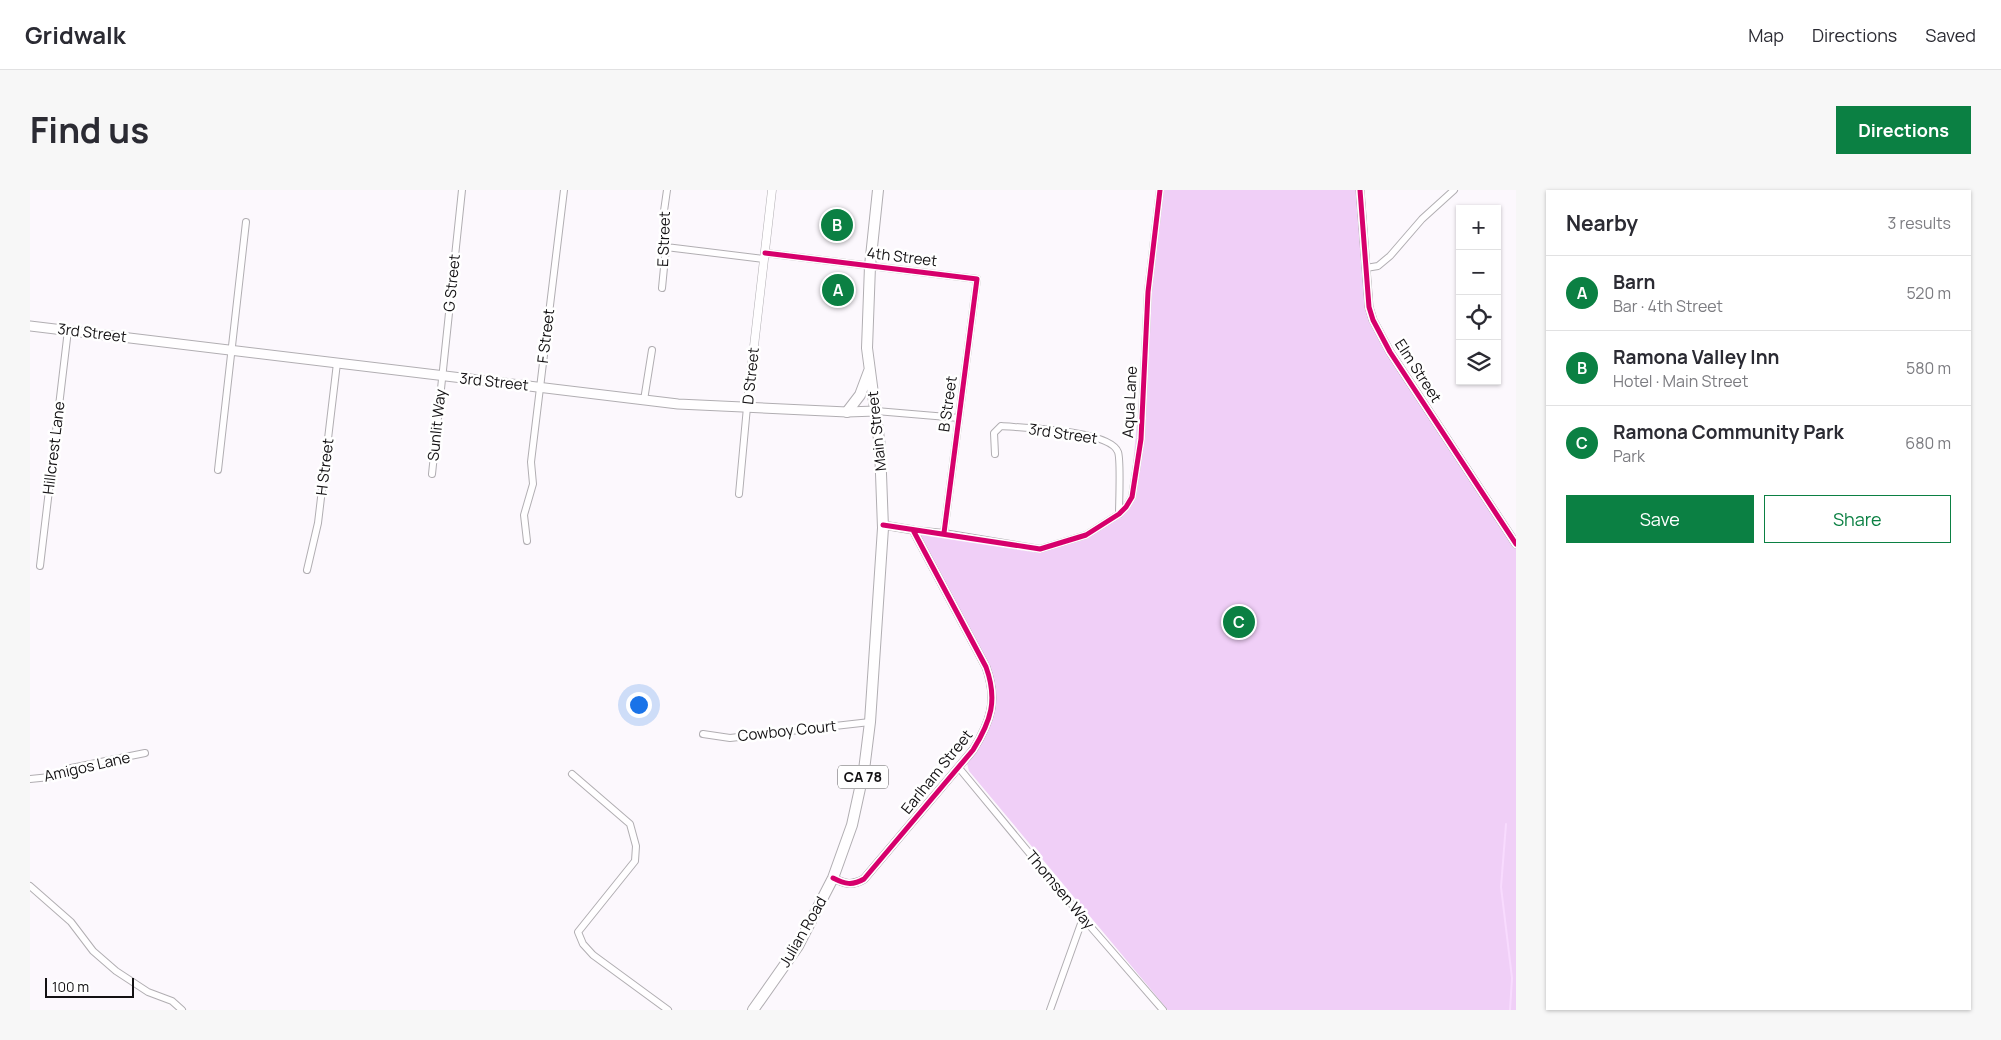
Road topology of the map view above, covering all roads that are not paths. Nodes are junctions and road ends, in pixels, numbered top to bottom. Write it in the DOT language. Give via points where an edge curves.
graph roads {
  1 [pos="462,190"];
  2 [pos="564,190"];
  3 [pos="667,190"];
  4 [pos="772,190"];
  5 [pos="878,190"];
  6 [pos="1160,190"];
  7 [pos="1360,190"];
  8 [pos="1454,190"];
  9 [pos="246,222"];
  10 [pos="666,247"];
  11 [pos="764,256"];
  12 [pos="870,266"];
  13 [pos="1366,268"];
  14 [pos="977,279"];
  15 [pos="662,288"];
  16 [pos="30,326"];
  17 [pos="68,330"];
  18 [pos="232,350"];
  19 [pos="652,350"];
  20 [pos="337,363"];
  21 [pos="870,370"];
  22 [pos="442,376"];
  23 [pos="540,387"];
  24 [pos="644,400"];
  25 [pos="748,407"];
  26 [pos="876,411"];
  27 [pos="847,412"];
  28 [pos="959,418"];
  29 [pos="995,454"];
  30 [pos="218,470"];
  31 [pos="432,474"];
  32 [pos="739,494"];
  33 [pos="1119,514"];
  34 [pos="883,525"];
  35 [pos="913,530"];
  36 [pos="944,533"];
  37 [pos="527,541"];
  38 [pos="1516,544"];
  39 [pos="40,566"];
  40 [pos="308,570"];
  41 [pos="874,672"];
  42 [pos="870,722"];
  43 [pos="703,734"];
  44 [pos="145,753"];
  45 [pos="959,768"];
  46 [pos="572,774"];
  47 [pos="30,779"];
  48 [pos="833,878"];
  49 [pos="30,886"];
  50 [pos="1083,918"];
  51 [pos="182,1010"];
  52 [pos="668,1010"];
  53 [pos="753,1010"];
  54 [pos="1050,1010"];
  55 [pos="1163,1010"];
  1 -- 22 [label="street, G Street"];
  2 -- 23 [label="street, F Street"];
  3 -- 10 [label="street, E Street" via="664,211"];
  4 -- 11 [label="street, D Street"];
  5 -- 12 [label="main road, Main Street / CA 78"];
  6 -- 33 [label="street, Aqua Lane" via="1148,292 1141,440 1132,497"];
  7 -- 13 [label="street, Elm Street"];
  8 -- 13 [label="street" via="1422,219 1390,256 1378,266"];
  9 -- 18 [label="street"];
  10 -- 11 [label="street, 4th Street"];
  10 -- 15 [label="street, E Street"];
  11 -- 12 [label="street, 4th Street"];
  11 -- 25 [label="street, D Street"];
  12 -- 14 [label="street, 4th Street"];
  12 -- 21 [label="main road, Main Street / CA 78" via="867,348"];
  13 -- 38 [label="street, Elm Street" via="1369,307 1390,352"];
  14 -- 28 [label="street, B Street"];
  16 -- 17 [label="main road, 3rd Street"];
  17 -- 18 [label="main road, 3rd Street"];
  17 -- 39 [label="street, Hillcrest Lane"];
  18 -- 20 [label="main road, 3rd Street"];
  18 -- 30 [label="street"];
  19 -- 24 [label="street"];
  20 -- 22 [label="main road, 3rd Street"];
  20 -- 40 [label="street, H Street" via="318,523"];
  21 -- 26 [label="main road, Main Street / CA 78"];
  21 -- 27 [label="main road" via="860,395"];
  22 -- 23 [label="main road, 3rd Street"];
  22 -- 31 [label="street, Sunlit Way"];
  23 -- 24 [label="main road, 3rd Street"];
  23 -- 37 [label="street, F Street" via="531,462 533,484 524,515"];
  24 -- 25 [label="main road, 3rd Street"];
  25 -- 27 [label="main road, 3rd Street"];
  25 -- 32 [label="street, D Street"];
  26 -- 27 [label="main road, 3rd Street"];
  26 -- 28 [label="street, 3rd Street"];
  26 -- 34 [label="main road, Main Street / CA 78"];
  28 -- 36 [label="street, B Street"];
  29 -- 33 [label="street, 3rd Street" via="994,433 1001,426 1058,430 1105,440 1113,444 1119,453"];
  33 -- 36 [label="street, Aqua Lane" via="1086,536 1040,549"];
  34 -- 35 [label="street"];
  34 -- 41 [label="main road, Main Street / CA 78"];
  35 -- 36 [label="street, Aqua Lane"];
  35 -- 45 [label="street, Earlham Street" via="986,667 993,691 984,733"];
  41 -- 42 [label="main road, Julian Road / CA 78"];
  42 -- 43 [label="street, Cowboy Court" via="730,738"];
  42 -- 48 [label="main road, Julian Road / CA 78" via="852,825"];
  44 -- 47 [label="street, Amigos Lane"];
  45 -- 48 [label="street, Earlham Street" via="864,879 846,884"];
  45 -- 50 [label="street, Thomsen Way"];
  46 -- 52 [label="street" via="630,824 636,846 635,861 578,932 593,955"];
  48 -- 53 [label="main road, Julian Road / CA 78" via="798,946"];
  49 -- 51 [label="street" via="71,922 93,951 116,971"];
  50 -- 54 [label="street"];
  50 -- 55 [label="street, Thomsen Way"];
}
